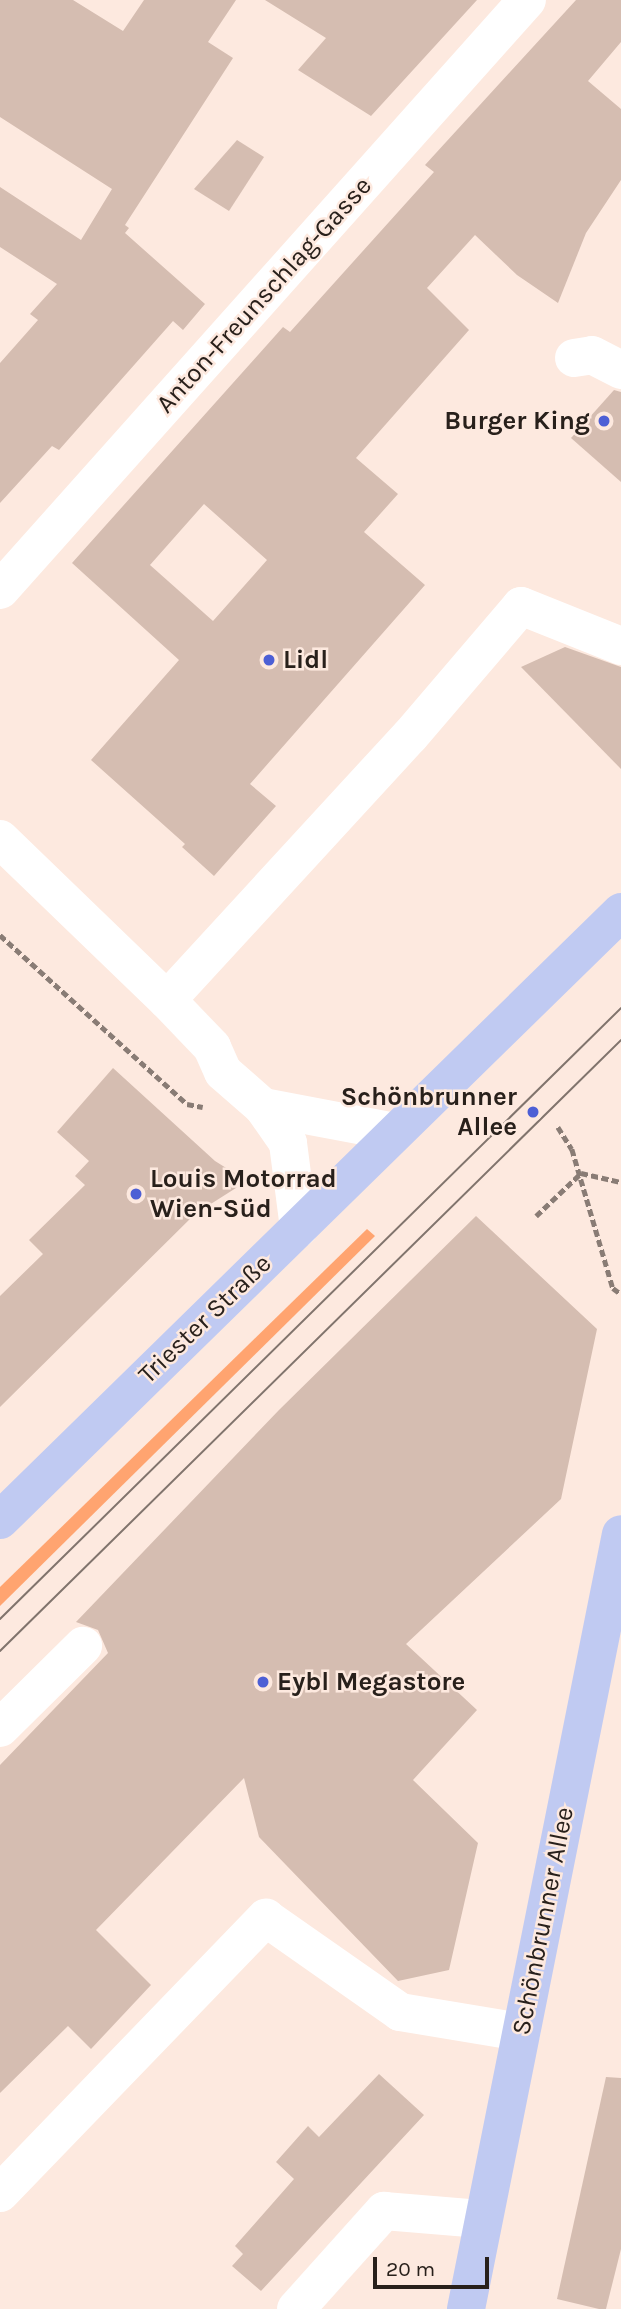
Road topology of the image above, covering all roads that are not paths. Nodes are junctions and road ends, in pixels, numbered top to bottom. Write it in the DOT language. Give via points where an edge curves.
graph roads {
  1 [pos="527,0"];
  2 [pos="574,358"];
  3 [pos="621,370"];
  4 [pos="0,590"];
  5 [pos="621,646"];
  6 [pos="0,839"];
  7 [pos="621,912"];
  8 [pos="167,1000"];
  9 [pos="263,1107"];
  10 [pos="395,1132"];
  11 [pos="299,1228"];
  12 [pos="0,1520"];
  13 [pos="621,1534"];
  14 [pos="617,1572"];
  15 [pos="83,1646"];
  16 [pos="0,1728"];
  17 [pos="521,2032"];
  18 [pos="0,2193"];
  19 [pos="481,2219"];
  20 [pos="296,2309"];
  21 [pos="466,2309"];
  1 -- 4 [label="street, Anton-Freunschlag-Gasse"];
  2 -- 3 [label="street" via="592,355"];
  5 -- 8 [label="street" via="521,606 410,736"];
  6 -- 8 [label="street"];
  7 -- 10 [label="main road, Triester Straße"];
  8 -- 9 [label="street" via="212,1047 223,1072"];
  9 -- 10 [label="street"];
  9 -- 11 [label="street" via="288,1143"];
  10 -- 11 [label="main road, Triester Straße"];
  11 -- 12 [label="main road, Triester Straße"];
  13 -- 14 [label="main road, Schönbrunner Allee"];
  14 -- 17 [label="main road, Schönbrunner Allee"];
  15 -- 16 [label="street"];
  17 -- 18 [label="street" via="400,2012 266,1918"];
  17 -- 19 [label="main road, Schönbrunner Allee"];
  19 -- 20 [label="street" via="384,2211"];
  19 -- 21 [label="main road, Schönbrunner Allee"];
}
